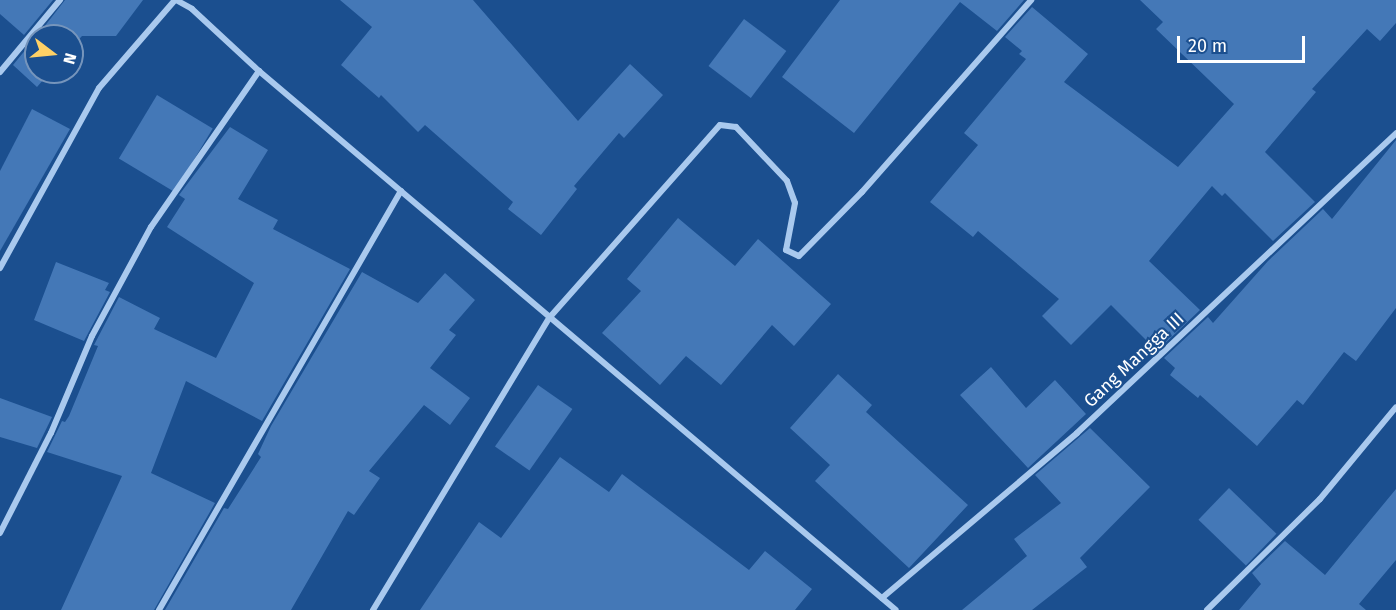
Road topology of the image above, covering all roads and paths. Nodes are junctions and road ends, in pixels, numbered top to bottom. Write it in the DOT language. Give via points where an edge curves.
graph roads {
  1 [pos="60,0"];
  2 [pos="175,0"];
  3 [pos="1031,0"];
  4 [pos="259,70"];
  5 [pos="0,72"];
  6 [pos="1396,133"];
  7 [pos="401,191"];
  8 [pos="0,268"];
  9 [pos="549,317"];
  10 [pos="1396,407"];
  11 [pos="0,533"];
  12 [pos="882,598"];
  13 [pos="159,610"];
  14 [pos="372,610"];
  15 [pos="896,610"];
  16 [pos="1207,610"];
  1 -- 5 [label="street"];
  2 -- 4 [label="street" via="192,9"];
  2 -- 8 [label="street" via="99,88"];
  3 -- 9 [label="street" via="862,192 799,256 786,250 795,203 787,181 736,127 720,125"];
  4 -- 7 [label="street"];
  4 -- 11 [label="street" via="151,227 92,336 51,433"];
  6 -- 12 [label="street, Gang Mangga III" via="1077,433"];
  7 -- 9 [label="street"];
  7 -- 13 [label="street"];
  9 -- 12 [label="street"];
  9 -- 14 [label="street"];
  10 -- 16 [label="street" via="1320,499"];
  12 -- 15 [label="street"];
}
